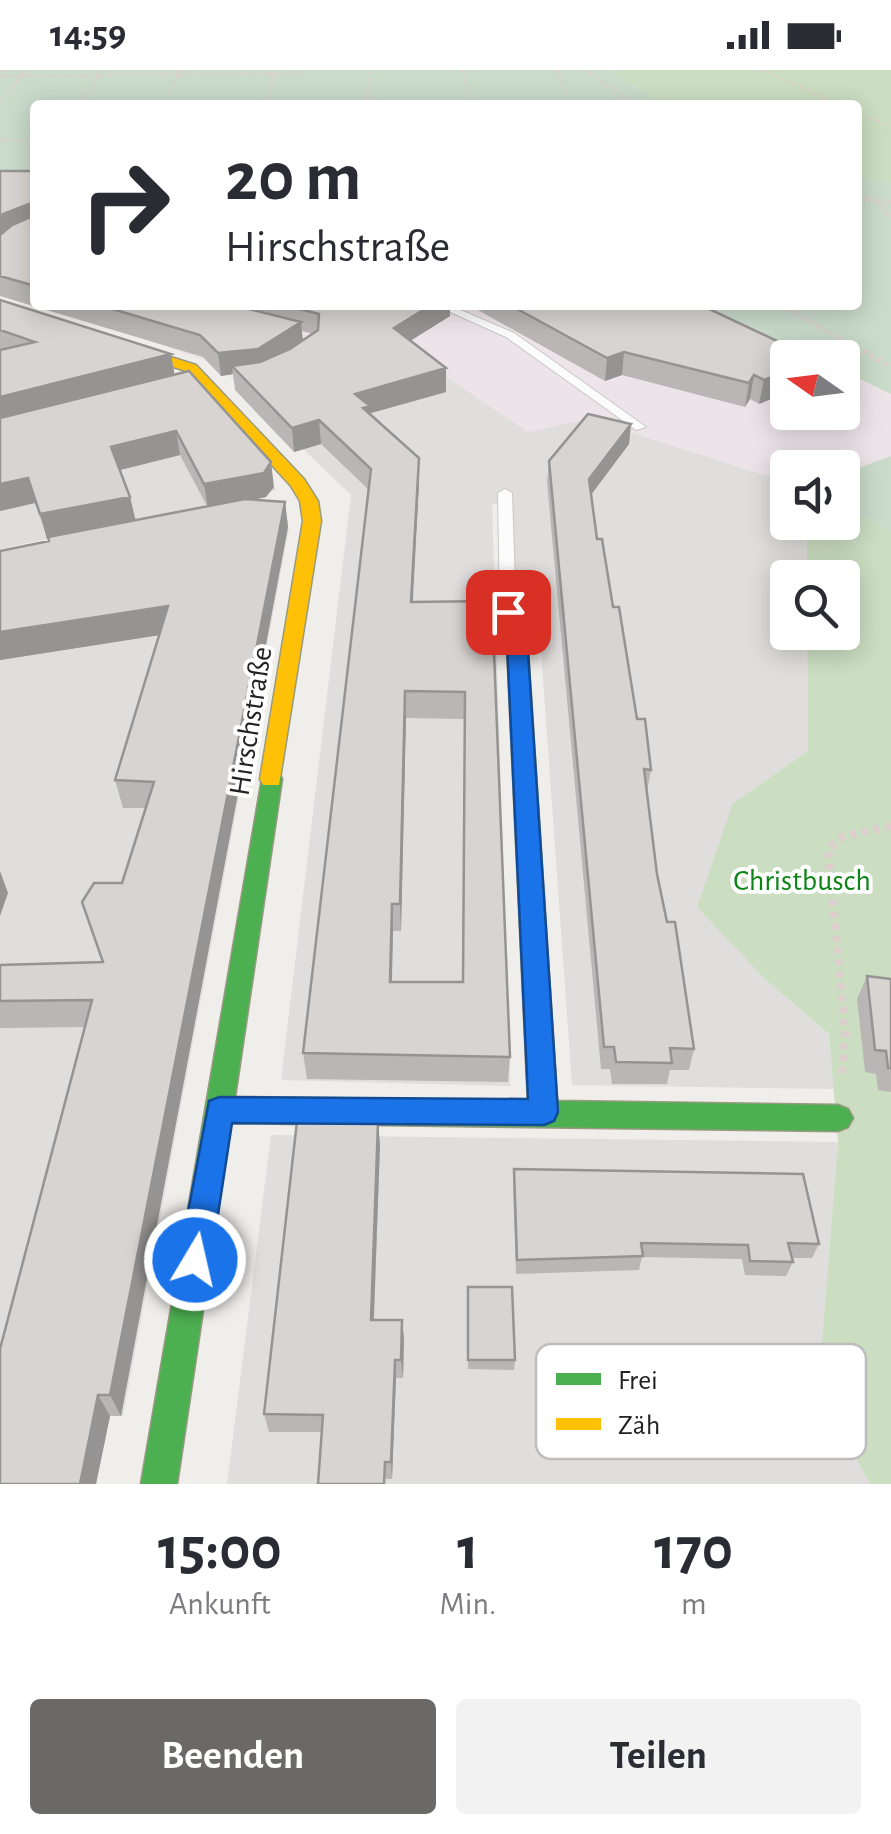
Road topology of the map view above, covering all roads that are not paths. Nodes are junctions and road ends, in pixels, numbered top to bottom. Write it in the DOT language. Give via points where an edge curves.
graph roads {
  1 [pos="0,307"];
  2 [pos="452,310"];
  3 [pos="202,381"];
  4 [pos="236,388"];
  5 [pos="640,427"];
  6 [pos="505,494"];
  7 [pos="508,612"];
  8 [pos="219,1110"];
  9 [pos="544,1112"];
  10 [pos="838,1118"];
  11 [pos="159,1484"];
  1 -- 3 [label="street" via="190,368"];
  2 -- 5 [label="lane" via="510,335"];
  3 -- 4 [label="lane"];
  3 -- 8 [label="street, Hirschstraße" via="298,483 312,521"];
  6 -- 7 [label="lane"];
  7 -- 9 [label="street" via="516,621"];
  8 -- 9 [label="street"];
  8 -- 11 [label="street, Hirschstraße"];
  9 -- 10 [label="street"];
}
